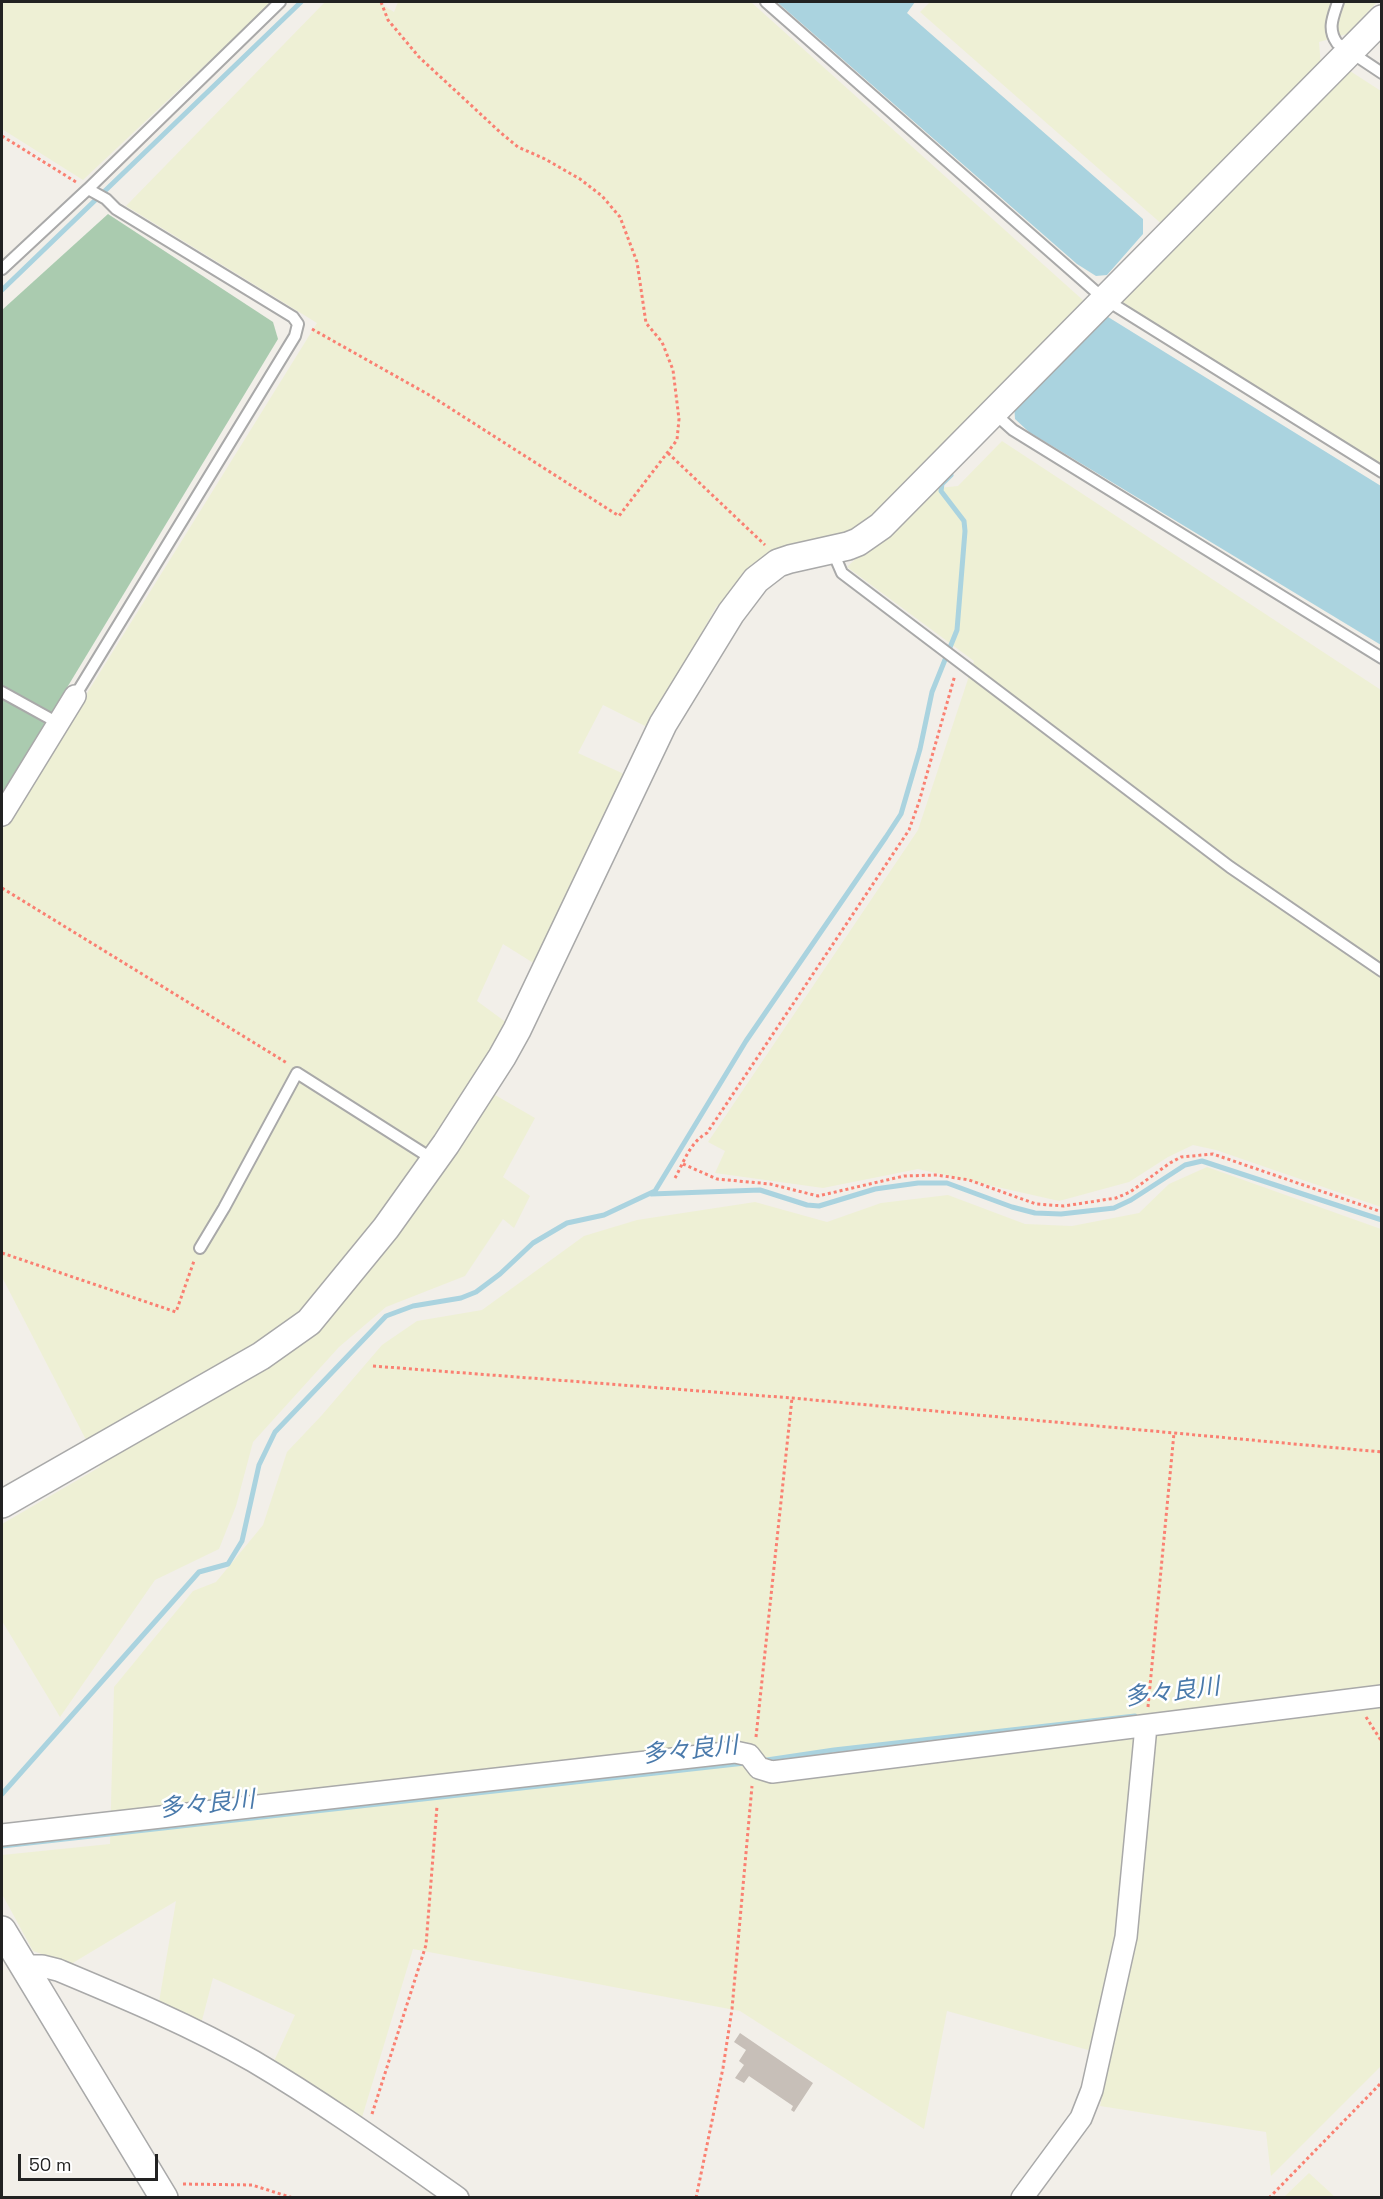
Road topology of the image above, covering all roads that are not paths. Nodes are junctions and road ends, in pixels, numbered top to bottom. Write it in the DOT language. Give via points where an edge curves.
graph roads {
  1 [pos="280,2"];
  2 [pos="766,2"];
  3 [pos="1338,2"];
  4 [pos="1382,19"];
  5 [pos="1351,51"];
  6 [pos="1382,73"];
  7 [pos="91,190"];
  8 [pos="2,269"];
  9 [pos="1103,298"];
  10 [pos="992,412"];
  11 [pos="1382,472"];
  12 [pos="832,550"];
  13 [pos="1382,658"];
  14 [pos="2,692"];
  15 [pos="75,696"];
  16 [pos="58,723"];
  17 [pos="2,815"];
  18 [pos="1382,971"];
  19 [pos="434,1160"];
  20 [pos="200,1248"];
  21 [pos="2,1504"];
  22 [pos="1382,1696"];
  23 [pos="1146,1726"];
  24 [pos="2,1835"];
  25 [pos="2,1930"];
  26 [pos="24,1966"];
  27 [pos="161,2193"];
  28 [pos="459,2198"];
  29 [pos="1022,2198"];
  1 -- 7 [label="lane"];
  2 -- 9 [label="lane"];
  3 -- 5 [label="lane" via="1330,28 1332,36"];
  4 -- 5 [label="street"];
  5 -- 6 [label="lane"];
  5 -- 9 [label="street"];
  7 -- 8 [label="lane"];
  7 -- 15 [label="lane" via="293,317 298,324 295,336"];
  9 -- 10 [label="street"];
  9 -- 11 [label="lane"];
  10 -- 12 [label="street" via="881,526 858,542"];
  10 -- 13 [label="lane" via="1013,430"];
  12 -- 18 [label="lane" via="842,573 1230,867"];
  12 -- 19 [label="street" via="778,563 756,580 731,613 663,724 517,1030"];
  14 -- 16 [label="lane"];
  15 -- 16 [label="street"];
  16 -- 17 [label="street"];
  19 -- 20 [label="lane" via="297,1072"];
  19 -- 21 [label="street" via="379,1237 294,1335"];
  22 -- 23 [label="street"];
  23 -- 24 [label="street" via="772,1772 735,1752"];
  23 -- 29 [label="street" via="1126,1937 1092,2090 1081,2118"];
  25 -- 26 [label="street"];
  26 -- 27 [label="street"];
  26 -- 28 [label="street" via="58,1970 156,2011 252,2061"];
}
